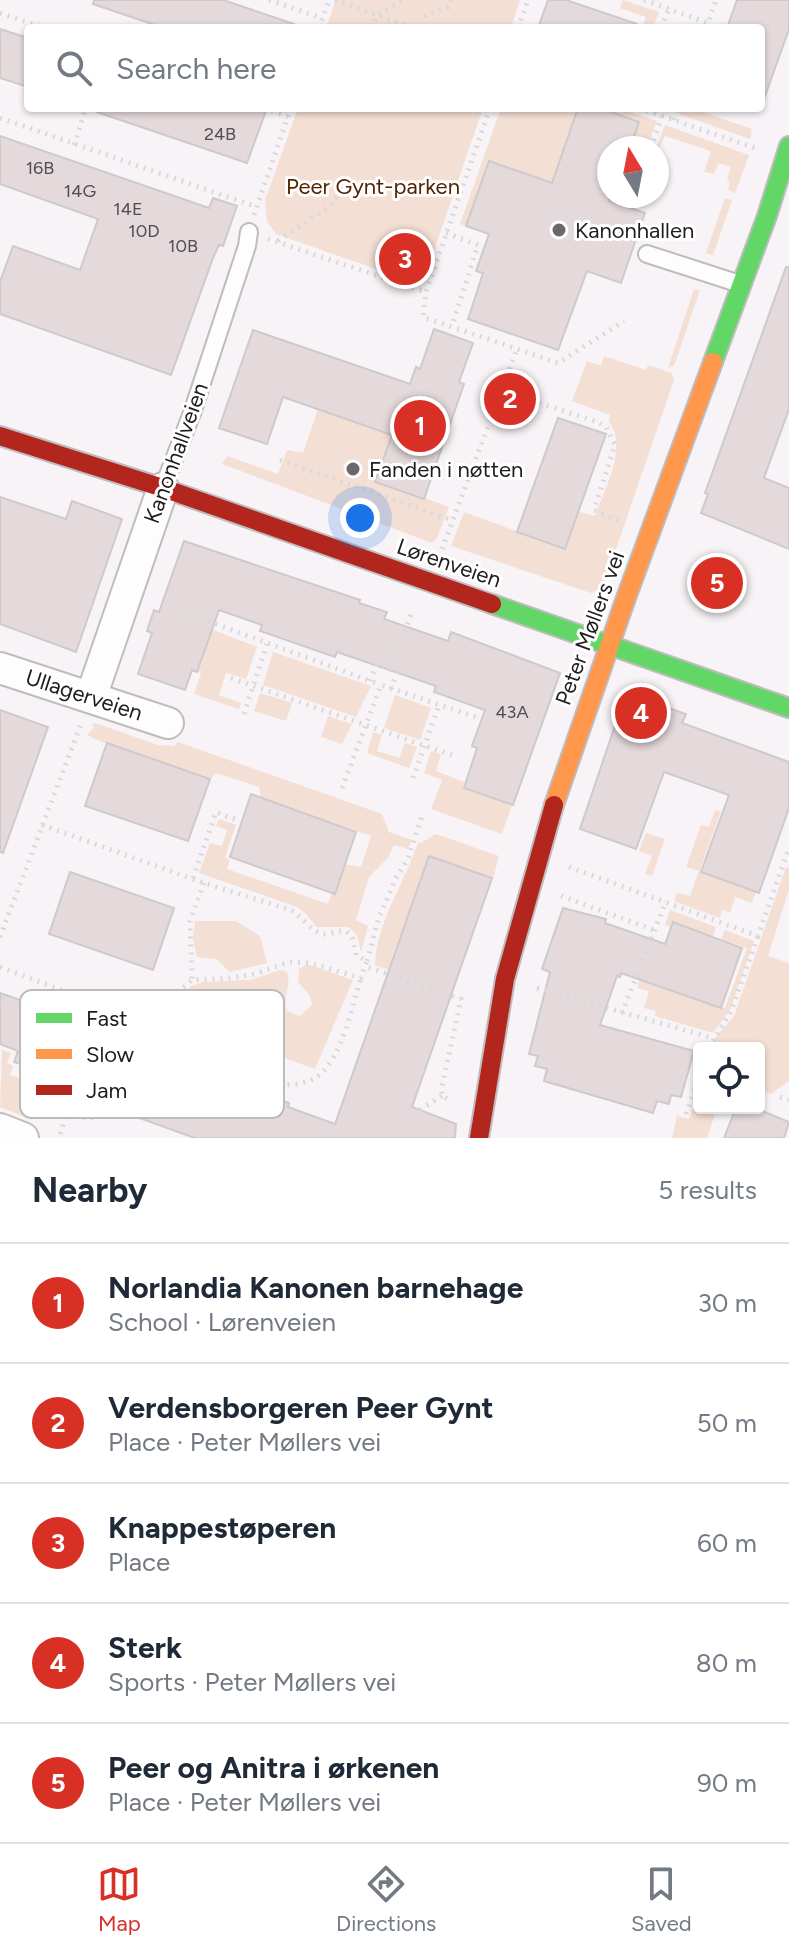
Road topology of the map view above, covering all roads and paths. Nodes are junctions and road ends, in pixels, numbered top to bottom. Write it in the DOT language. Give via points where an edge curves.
graph roads {
  1 [pos="269,0"];
  2 [pos="329,0"];
  3 [pos="335,0"];
  4 [pos="404,0"];
  5 [pos="451,0"];
  6 [pos="528,0"];
  7 [pos="644,0"];
  8 [pos="716,0"];
  9 [pos="669,9"];
  10 [pos="0,13"];
  11 [pos="378,15"];
  12 [pos="424,16"];
  13 [pos="322,18"];
  14 [pos="32,24"];
  15 [pos="320,24"];
  16 [pos="373,24"];
  17 [pos="402,24"];
  18 [pos="519,24"];
  19 [pos="663,24"];
  20 [pos="703,24"];
  21 [pos="708,24"];
  22 [pos="85,112"];
  23 [pos="275,112"];
  24 [pos="290,112"];
  25 [pos="489,112"];
  26 [pos="650,112"];
  27 [pos="677,112"];
  28 [pos="662,116"];
  29 [pos="288,117"];
  30 [pos="0,118"];
  31 [pos="674,120"];
  32 [pos="655,136"];
  33 [pos="74,145"];
  34 [pos="789,146"];
  35 [pos="761,150"];
  36 [pos="669,174"];
  37 [pos="672,175"];
  38 [pos="343,189"];
  39 [pos="257,207"];
  40 [pos="778,219"];
  41 [pos="249,232"];
  42 [pos="446,233"];
  43 [pos="277,242"];
  44 [pos="647,254"];
  45 [pos="742,284"];
  46 [pos="426,292"];
  47 [pos="624,321"];
  48 [pos="452,326"];
  49 [pos="517,349"];
  50 [pos="501,391"];
  51 [pos="0,436"];
  52 [pos="280,460"];
  53 [pos="163,488"];
  54 [pos="452,520"];
  55 [pos="631,525"];
  56 [pos="442,549"];
  57 [pos="178,610"];
  58 [pos="412,612"];
  59 [pos="267,644"];
  60 [pos="609,645"];
  61 [pos="0,668"];
  62 [pos="390,669"];
  63 [pos="231,678"];
  64 [pos="370,681"];
  65 [pos="381,685"];
  66 [pos="254,686"];
  67 [pos="391,689"];
  68 [pos="91,697"];
  69 [pos="439,705"];
  70 [pos="789,708"];
  71 [pos="244,714"];
  72 [pos="476,717"];
  73 [pos="168,723"];
  74 [pos="366,725"];
  75 [pos="424,746"];
  76 [pos="457,757"];
  77 [pos="413,778"];
  78 [pos="342,788"];
  79 [pos="422,816"];
  80 [pos="237,820"];
  81 [pos="42,825"];
  82 [pos="789,848"];
  83 [pos="562,864"];
  84 [pos="193,878"];
  85 [pos="204,883"];
  86 [pos="553,893"];
  87 [pos="666,901"];
  88 [pos="654,930"];
  89 [pos="758,936"];
  90 [pos="0,937"];
  91 [pos="366,963"];
  92 [pos="0,967"];
  93 [pos="361,978"];
  94 [pos="505,979"];
  95 [pos="192,980"];
  96 [pos="61,990"];
  97 [pos="181,990"];
  98 [pos="4,995"];
  99 [pos="0,1005"];
  100 [pos="622,1013"];
  101 [pos="713,1038"];
  102 [pos="711,1042"];
  103 [pos="284,1085"];
  104 [pos="693,1094"];
  105 [pos="442,1096"];
  106 [pos="780,1097"];
  107 [pos="789,1100"];
  108 [pos="461,1103"];
  109 [pos="420,1110"];
  110 [pos="686,1114"];
  111 [pos="65,1118"];
  112 [pos="0,1129"];
  113 [pos="60,1134"];
  114 [pos="23,1138"];
  115 [pos="479,1138"];
  1 -- 13 [label="path"];
  2 -- 13 [label="path"];
  3 -- 11 [label="path"];
  4 -- 11 [label="path"];
  5 -- 12 [label="path" via="448,7"];
  6 -- 18 [label="path"];
  7 -- 9 [label="path"];
  8 -- 21 [label="path"];
  9 -- 19 [label="path"];
  9 -- 20 [label="path"];
  10 -- 14 [label="path"];
  11 -- 16 [label="path"];
  11 -- 17 [label="path"];
  13 -- 15 [label="path"];
  22 -- 33 [label="path"];
  23 -- 29 [label="path"];
  24 -- 29 [label="path"];
  25 -- 42 [label="path"];
  26 -- 28 [label="path"];
  27 -- 31 [label="path"];
  28 -- 31 [label="path"];
  28 -- 32 [label="path"];
  29 -- 39 [label="path"];
  30 -- 33 [label="path"];
  31 -- 35 [label="path"];
  33 -- 39 [label="path"];
  34 -- 40 [label="street, Peter Møllers vei"];
  36 -- 37 [label="path"];
  38 -- 43 [label="path" via="331,205"];
  39 -- 41 [label="path"];
  40 -- 45 [label="street, Peter Møllers vei"];
  41 -- 43 [label="path"];
  41 -- 53 [label="lane, Kanonhallveien"];
  42 -- 46 [label="path"];
  42 -- 48 [label="path" via="478,245"];
  43 -- 46 [label="path"];
  44 -- 45 [label="lane"];
  45 -- 60 [label="street, Peter Møllers vei"];
  46 -- 48 [label="path" via="423,317"];
  47 -- 49 [label="path" via="558,363"];
  48 -- 49 [label="path"];
  49 -- 50 [label="path"];
  50 -- 54 [label="path"];
  50 -- 55 [label="path" via="606,427 615,445 594,510"];
  51 -- 53 [label="street, Lørenveien"];
  52 -- 54 [label="path"];
  53 -- 60 [label="street, Lørenveien"];
  53 -- 68 [label="street, Kanonhallveien"];
  54 -- 56 [label="path"];
  57 -- 59 [label="path"];
  58 -- 62 [label="path"];
  59 -- 64 [label="path"];
  59 -- 66 [label="path"];
  60 -- 70 [label="street, Lørenveien"];
  60 -- 94 [label="street, Peter Møllers vei" via="546,829"];
  61 -- 68 [label="street, Ullagerveien"];
  62 -- 64 [label="path" via="377,664"];
  62 -- 67 [label="path" via="397,672"];
  63 -- 66 [label="path"];
  64 -- 65 [label="path"];
  65 -- 67 [label="path"];
  65 -- 74 [label="path"];
  66 -- 71 [label="path"];
  66 -- 74 [label="path"];
  67 -- 69 [label="path"];
  68 -- 73 [label="street, Ullagerveien"];
  68 -- 81 [label="path"];
  69 -- 72 [label="path"];
  69 -- 75 [label="path"];
  74 -- 75 [label="path"];
  74 -- 78 [label="path"];
  75 -- 76 [label="path"];
  75 -- 77 [label="path"];
  79 -- 91 [label="path" via="379,917"];
  80 -- 84 [label="path" via="216,812"];
  81 -- 84 [label="path"];
  81 -- 90 [label="path"];
  82 -- 89 [label="path"];
  83 -- 87 [label="path"];
  84 -- 85 [label="path"];
  85 -- 91 [label="path" via="291,910 320,933 346,931 356,955"];
  85 -- 95 [label="path" via="190,921"];
  86 -- 88 [label="path"];
  87 -- 88 [label="path"];
  87 -- 89 [label="path"];
  88 -- 100 [label="path"];
  89 -- 101 [label="path" via="731,1011"];
  91 -- 93 [label="path"];
  91 -- 105 [label="path" via="461,999"];
  92 -- 96 [label="path"];
  93 -- 95 [label="path" via="289,962 255,974"];
  93 -- 103 [label="path" via="332,1060 318,1076"];
  94 -- 100 [label="path"];
  94 -- 115 [label="street, Peter Møllers vei"];
  95 -- 97 [label="path"];
  98 -- 99 [label="path"];
  100 -- 101 [label="path"];
  101 -- 102 [label="path"];
  104 -- 110 [label="path"];
  105 -- 108 [label="path"];
  105 -- 109 [label="path"];
  106 -- 107 [label="path"];
  111 -- 113 [label="path"];
  112 -- 114 [label="street"];
}
